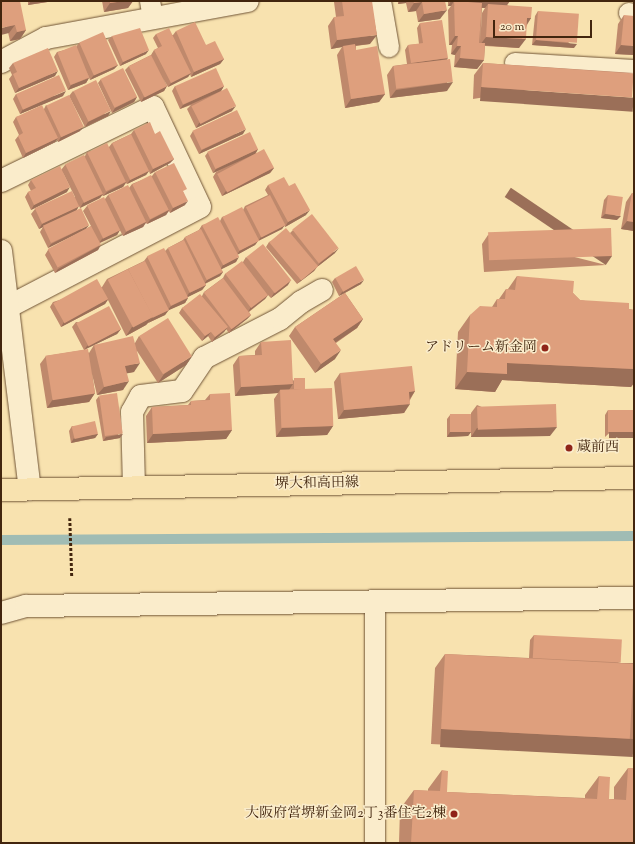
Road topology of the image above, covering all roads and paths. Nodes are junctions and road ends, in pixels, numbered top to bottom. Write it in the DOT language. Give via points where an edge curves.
graph roads {
  1 [pos="248,1"];
  2 [pos="381,1"];
  3 [pos="152,10"];
  4 [pos="389,47"];
  5 [pos="1,62"];
  6 [pos="516,63"];
  7 [pos="634,70"];
  8 [pos="1,181"];
  9 [pos="1,251"];
  10 [pos="322,290"];
  11 [pos="8,307"];
  12 [pos="634,478"];
  13 [pos="134,487"];
  14 [pos="30,489"];
  15 [pos="1,490"];
  16 [pos="70,514"];
  17 [pos="72,579"];
  18 [pos="634,598"];
  19 [pos="375,602"];
  20 [pos="1,613"];
  21 [pos="375,843"];
  1 -- 3 [label="street"];
  2 -- 4 [label="lane"];
  3 -- 5 [label="street" via="46,38"];
  6 -- 7 [label="lane"];
  8 -- 11 [label="street" via="153,107 200,207"];
  9 -- 11 [label="street"];
  10 -- 13 [label="street" via="300,302 280,319 204,358 182,390 141,396 132,412"];
  11 -- 14 [label="street"];
  12 -- 13 [label="main road, 堺大和高田線"];
  13 -- 14 [label="main road, 堺大和高田線"];
  14 -- 15 [label="main road, 堺大和高田線"];
  16 -- 17 [label="path"];
  18 -- 19 [label="street"];
  19 -- 20 [label="street" via="26,606"];
  19 -- 21 [label="lane"];
}
